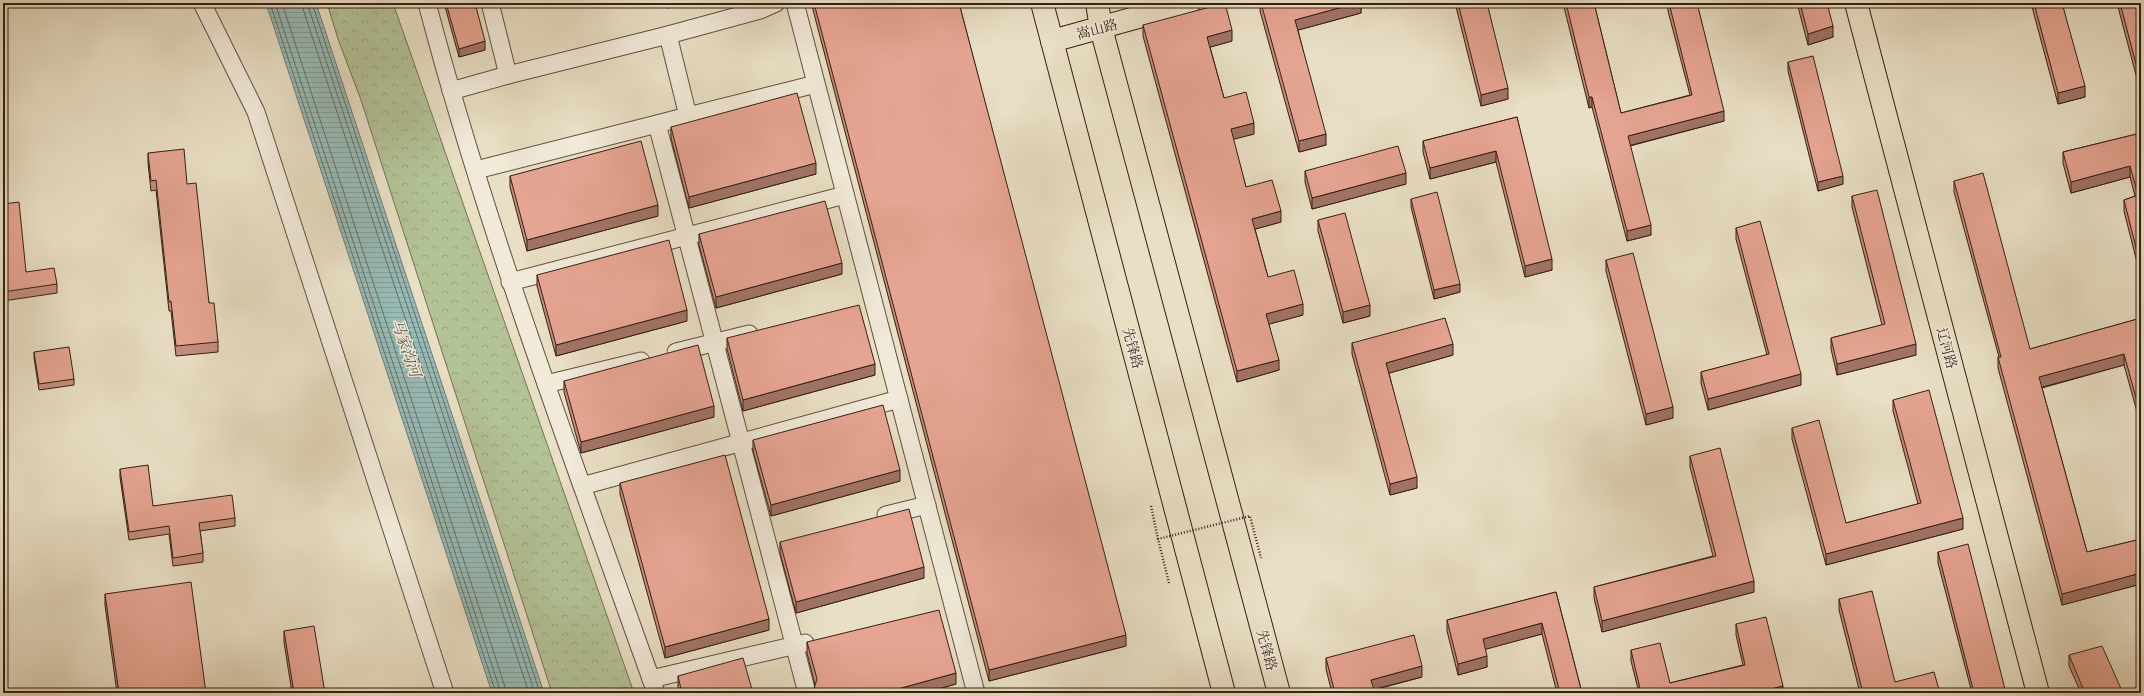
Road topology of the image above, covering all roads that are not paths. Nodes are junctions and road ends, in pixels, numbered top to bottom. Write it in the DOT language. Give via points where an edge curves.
graph roads {
  1 [pos="202,3"];
  2 [pos="427,3"];
  3 [pos="490,3"];
  4 [pos="776,3"];
  5 [pos="795,3"];
  6 [pos="1097,3"];
  7 [pos="1189,3"];
  8 [pos="1856,3"];
  9 [pos="1871,3"];
  10 [pos="1047,4"];
  11 [pos="1101,28"];
  12 [pos="668,35"];
  13 [pos="1052,41"];
  14 [pos="508,75"];
  15 [pos="816,84"];
  16 [pos="452,91"];
  17 [pos="688,116"];
  18 [pos="657,124"];
  19 [pos="476,170"];
  20 [pos="845,195"];
  21 [pos="686,235"];
  22 [pos="510,282"];
  23 [pos="768,329"];
  24 [pos="715,343"];
  25 [pos="546,384"];
  26 [pos="899,399"];
  27 [pos="741,443"];
  28 [pos="582,486"];
  29 [pos="927,505"];
  30 [pos="874,518"];
  31 [pos="817,640"];
  32 [pos="794,646"];
  33 [pos="653,686"];
  34 [pos="445,693"];
  35 [pos="807,693"];
  36 [pos="976,693"];
  37 [pos="1224,693"];
  38 [pos="1279,693"];
  39 [pos="2038,693"];
  40 [pos="2050,693"];
  1 -- 34 [label="street" via="256,112"];
  2 -- 16 [label="street"];
  3 -- 14 [label="street"];
  4 -- 12 [label="street" via="760,10"];
  5 -- 15 [label="street"];
  6 -- 11 [label="main road, 先锋路"];
  7 -- 11 [label="main road, 嵩山路"];
  8 -- 39 [label="main road, 辽河路"];
  9 -- 40 [label="main road, 辽河路"];
  10 -- 13 [label="main road, 先锋路"];
  11 -- 13 [label="main road, 嵩山路"];
  11 -- 38 [label="main road, 先锋路"];
  12 -- 14 [label="street"];
  12 -- 17 [label="street"];
  13 -- 37 [label="main road, 先锋路"];
  14 -- 16 [label="street"];
  15 -- 17 [label="street"];
  15 -- 20 [label="street"];
  16 -- 19 [label="street"];
  17 -- 18 [label="street"];
  18 -- 19 [label="street"];
  18 -- 21 [label="street"];
  19 -- 22 [label="street"];
  20 -- 21 [label="street"];
  20 -- 26 [label="street" via="866,304"];
  21 -- 22 [label="street"];
  21 -- 24 [label="street"];
  22 -- 25 [label="street"];
  23 -- 24 [label="street"];
  24 -- 25 [label="street"];
  24 -- 27 [label="street"];
  25 -- 28 [label="street"];
  26 -- 27 [label="street"];
  26 -- 29 [label="street"];
  27 -- 28 [label="street"];
  27 -- 32 [label="street" via="775,544"];
  28 -- 33 [label="street"];
  29 -- 30 [label="street"];
  29 -- 36 [label="street" via="946,609"];
  31 -- 32 [label="street"];
  32 -- 33 [label="street"];
  32 -- 35 [label="street"];
}
